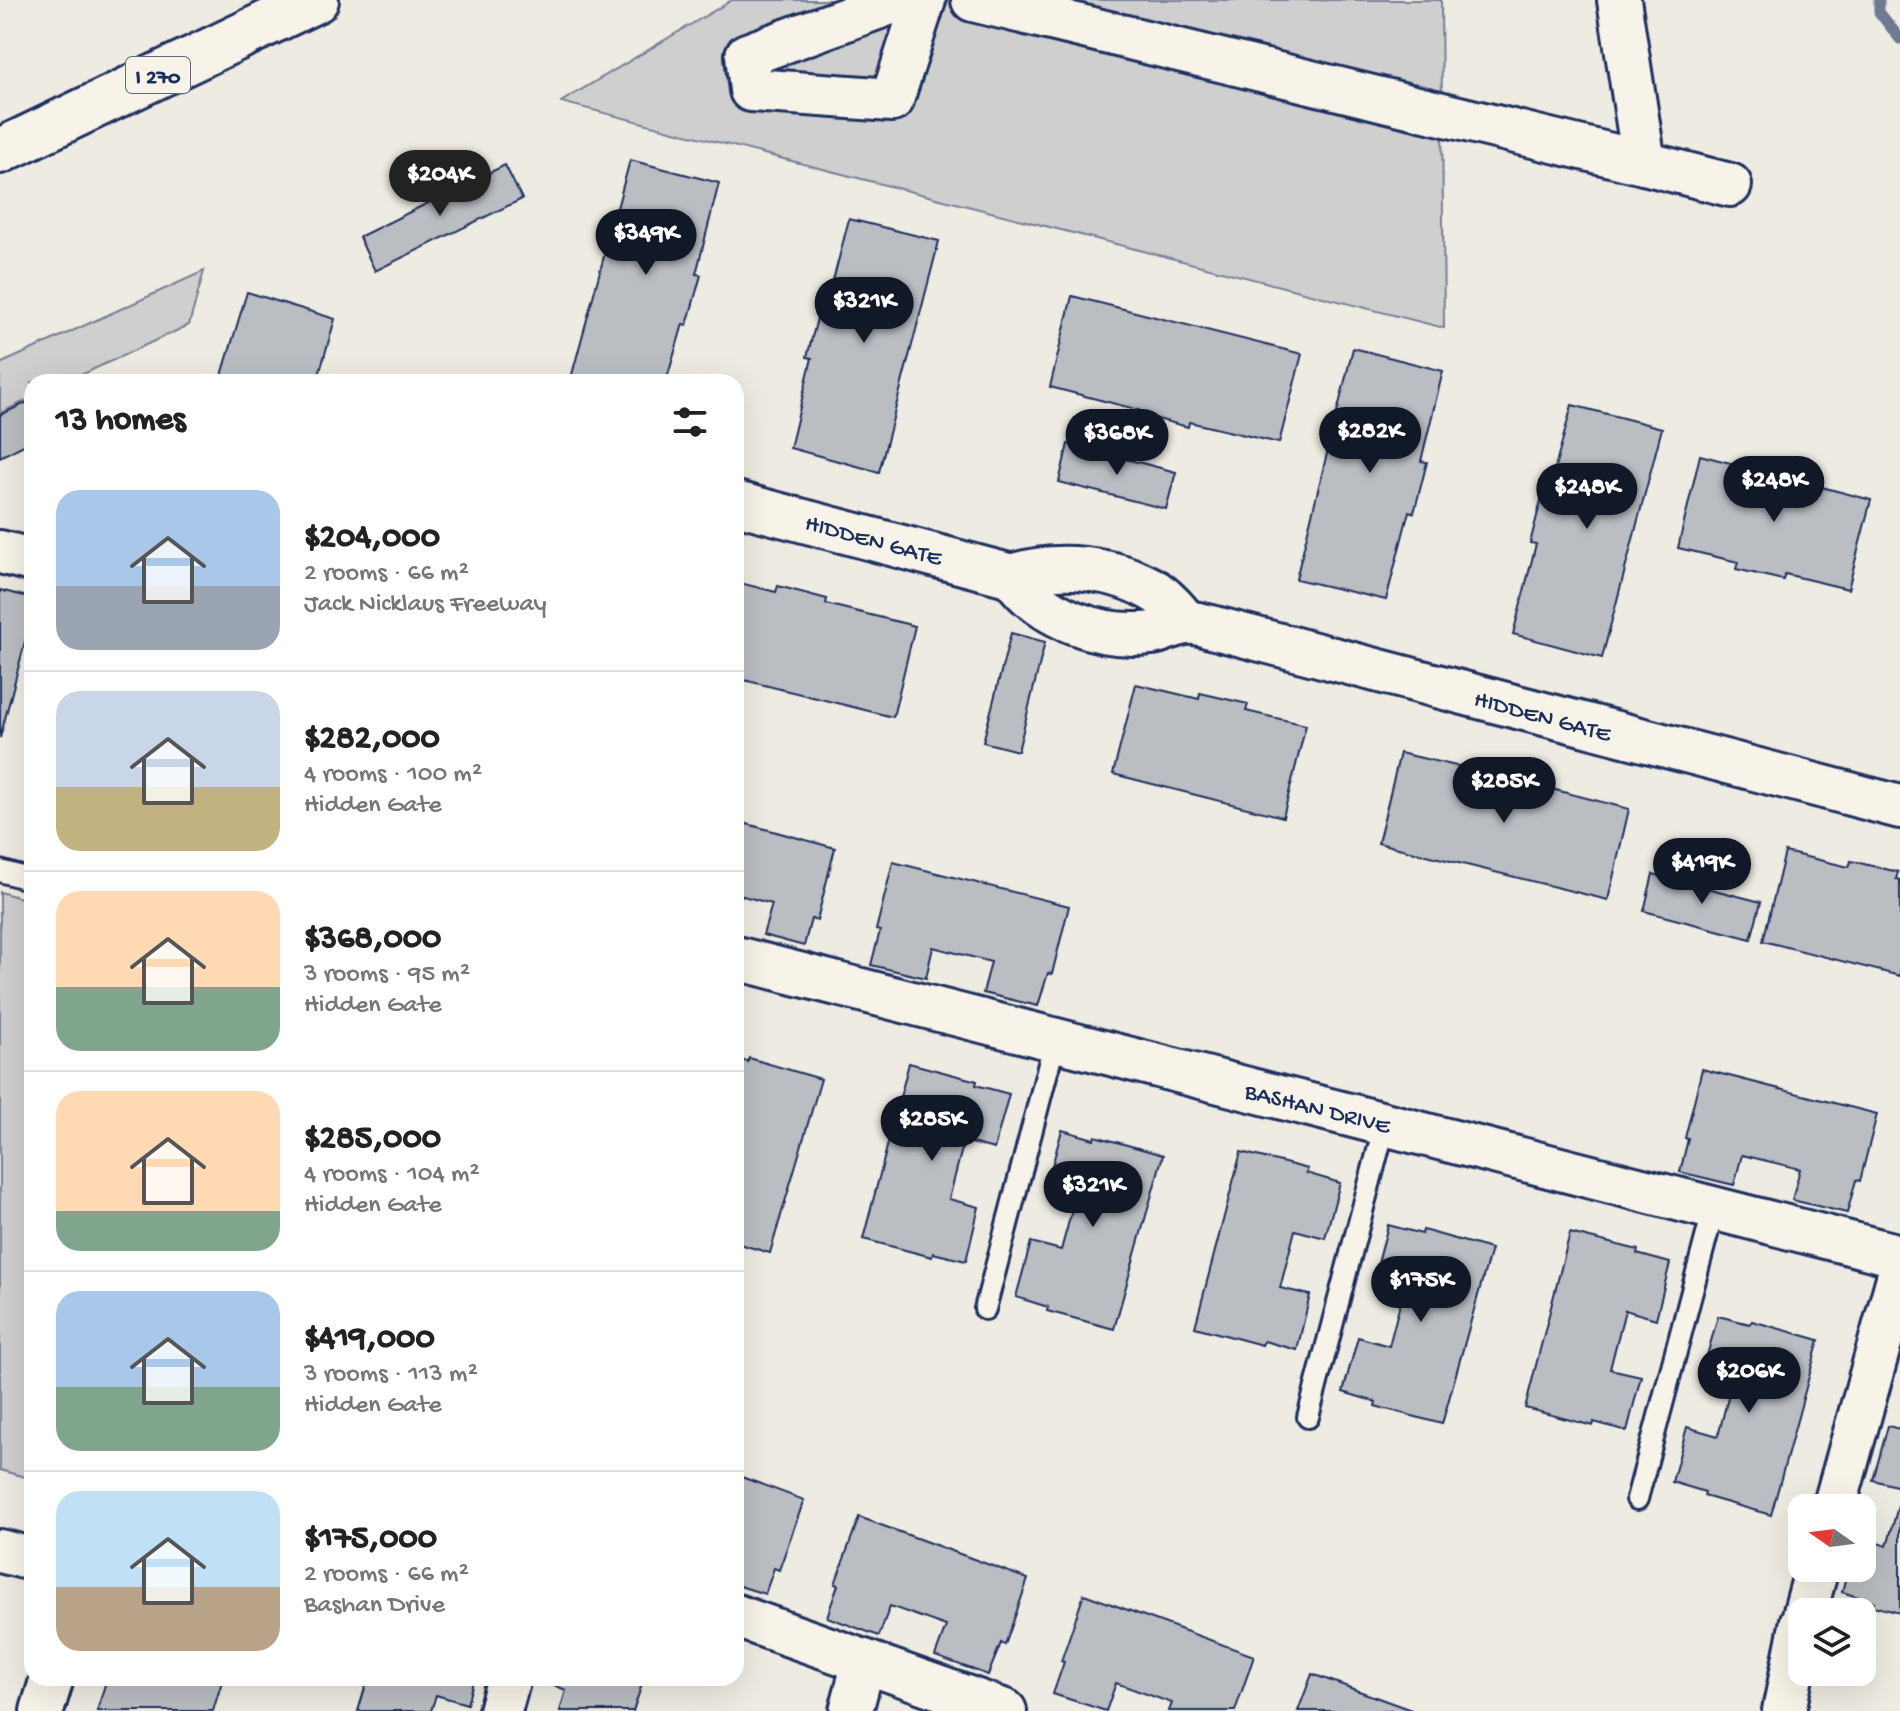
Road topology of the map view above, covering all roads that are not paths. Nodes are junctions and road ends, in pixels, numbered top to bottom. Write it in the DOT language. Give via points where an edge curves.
graph roads {
  1 [pos="316,0"];
  2 [pos="899,0"];
  3 [pos="924,0"];
  4 [pos="973,0"];
  5 [pos="1619,0"];
  6 [pos="1083,12"];
  7 [pos="0,151"];
  8 [pos="1644,163"];
  9 [pos="1730,185"];
  10 [pos="744,505"];
  11 [pos="0,552"];
  12 [pos="24,558"];
  13 [pos="1012,576"];
  14 [pos="1186,622"];
  15 [pos="1900,807"];
  16 [pos="0,871"];
  17 [pos="24,878"];
  18 [pos="744,960"];
  19 [pos="1055,1041"];
  20 [pos="1385,1124"];
  21 [pos="1714,1208"];
  22 [pos="1900,1256"];
  23 [pos="1900,1271"];
  24 [pos="985,1309"];
  25 [pos="1308,1417"];
  26 [pos="1838,1494"];
  27 [pos="1637,1499"];
  28 [pos="0,1551"];
  29 [pos="24,1557"];
  30 [pos="744,1619"];
  31 [pos="864,1661"];
  32 [pos="50,1686"];
  33 [pos="507,1686"];
  34 [pos="1789,1686"];
  35 [pos="42,1711"];
  36 [pos="500,1711"];
  37 [pos="851,1711"];
  38 [pos="1005,1711"];
  39 [pos="1784,1711"];
  1 -- 7 [label="highway, I 270"];
  2 -- 3 [label="street" via="747,55 751,90 892,100"];
  4 -- 6 [label="street"];
  5 -- 8 [label="street"];
  6 -- 8 [label="street"];
  8 -- 9 [label="street"];
  10 -- 13 [label="street, HIDDEN GATE"];
  11 -- 12 [label="street"];
  13 -- 14 [label="street, HIDDEN GATE" via="1049,567 1106,573 1156,593"];
  13 -- 14 [label="street" via="1039,604 1088,627 1153,633"];
  14 -- 15 [label="street, HIDDEN GATE"];
  16 -- 17 [label="lane"];
  18 -- 19 [label="street, BASHAN DRIVE"];
  19 -- 20 [label="street, BASHAN DRIVE"];
  19 -- 24 [label="lane"];
  20 -- 21 [label="street, BASHAN DRIVE"];
  20 -- 25 [label="lane"];
  21 -- 22 [label="street, BASHAN DRIVE"];
  21 -- 27 [label="lane"];
  23 -- 26 [label="street"];
  28 -- 29 [label="street"];
  30 -- 31 [label="street"];
  31 -- 37 [label="street"];
  31 -- 38 [label="street"];
  32 -- 35 [label="street"];
  33 -- 36 [label="street"];
  34 -- 39 [label="street"];
}
